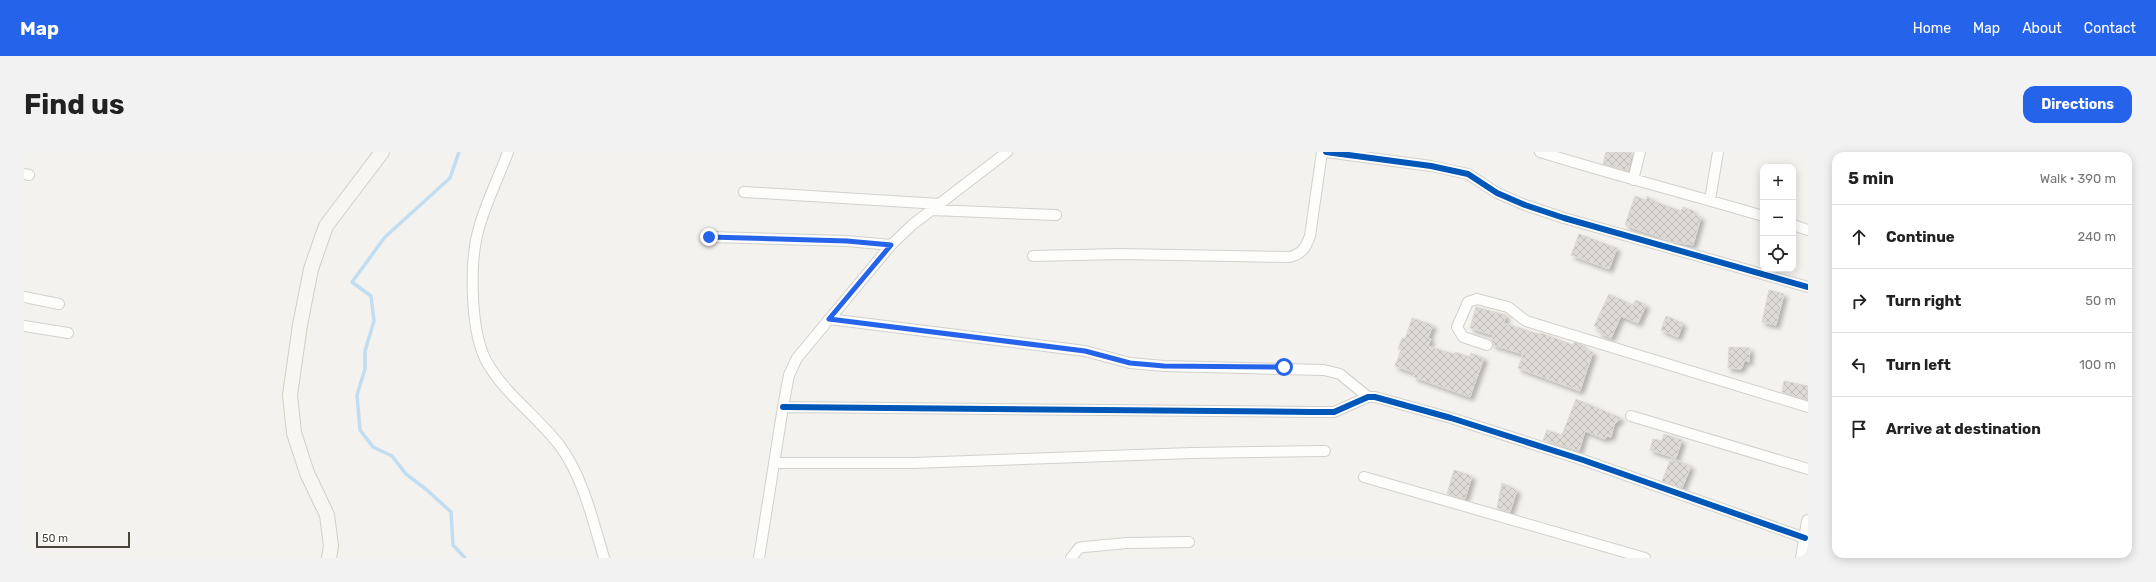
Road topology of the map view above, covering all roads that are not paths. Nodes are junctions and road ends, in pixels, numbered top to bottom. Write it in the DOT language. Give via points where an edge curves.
graph roads {
  1 [pos="382,152"];
  2 [pos="508,152"];
  3 [pos="1007,152"];
  4 [pos="1322,152"];
  5 [pos="1326,152"];
  6 [pos="1540,152"];
  7 [pos="1640,152"];
  8 [pos="1718,152"];
  9 [pos="1633,180"];
  10 [pos="744,192"];
  11 [pos="1710,200"];
  12 [pos="936,207"];
  13 [pos="1056,215"];
  14 [pos="1760,215"];
  15 [pos="1796,226"];
  16 [pos="1808,230"];
  17 [pos="709,237"];
  18 [pos="891,245"];
  19 [pos="1032,256"];
  20 [pos="1808,287"];
  21 [pos="24,297"];
  22 [pos="59,304"];
  23 [pos="829,319"];
  24 [pos="24,326"];
  25 [pos="68,333"];
  26 [pos="1487,345"];
  27 [pos="1368,397"];
  28 [pos="783,407"];
  29 [pos="1808,407"];
  30 [pos="1631,416"];
  31 [pos="1325,451"];
  32 [pos="774,463"];
  33 [pos="1808,469"];
  34 [pos="1364,477"];
  35 [pos="1808,522"];
  36 [pos="1805,538"];
  37 [pos="1189,542"];
  38 [pos="329,558"];
  39 [pos="604,558"];
  40 [pos="759,558"];
  41 [pos="1072,558"];
  42 [pos="1644,558"];
  43 [pos="1802,558"];
  1 -- 38 [label="main road" via="326,226 311,269 290,395 294,432 307,473 327,515 331,546"];
  2 -- 39 [label="street" via="479,228 474,254 476,330 487,364 514,399 560,446 575,472"];
  3 -- 12 [label="street"];
  4 -- 19 [label="street" via="1310,236 1307,245 1298,255"];
  5 -- 20 [label="street" via="1430,166 1468,174 1497,193 1538,210"];
  6 -- 9 [label="street"];
  7 -- 9 [label="street"];
  8 -- 11 [label="street"];
  9 -- 11 [label="street"];
  10 -- 12 [label="street"];
  11 -- 14 [label="street"];
  12 -- 13 [label="street"];
  12 -- 18 [label="street"];
  15 -- 16 [label="street"];
  17 -- 18 [label="street" via="847,241"];
  18 -- 23 [label="street"];
  21 -- 22 [label="street"];
  23 -- 27 [label="street" via="1085,351 1130,363 1324,370 1340,374"];
  23 -- 28 [label="street" via="797,358 789,375"];
  24 -- 25 [label="street"];
  26 -- 29 [label="street" via="1463,337 1457,327 1468,302 1477,300 1508,308 1526,322"];
  27 -- 28 [label="street" via="1334,412"];
  27 -- 36 [label="street" via="1387,399 1583,460"];
  28 -- 32 [label="street"];
  30 -- 33 [label="street"];
  31 -- 32 [label="street" via="913,463"];
  32 -- 40 [label="street"];
  34 -- 42 [label="street"];
  35 -- 36 [label="street"];
  36 -- 43 [label="street"];
  37 -- 41 [label="street" via="1084,547 1079,548"];
}
